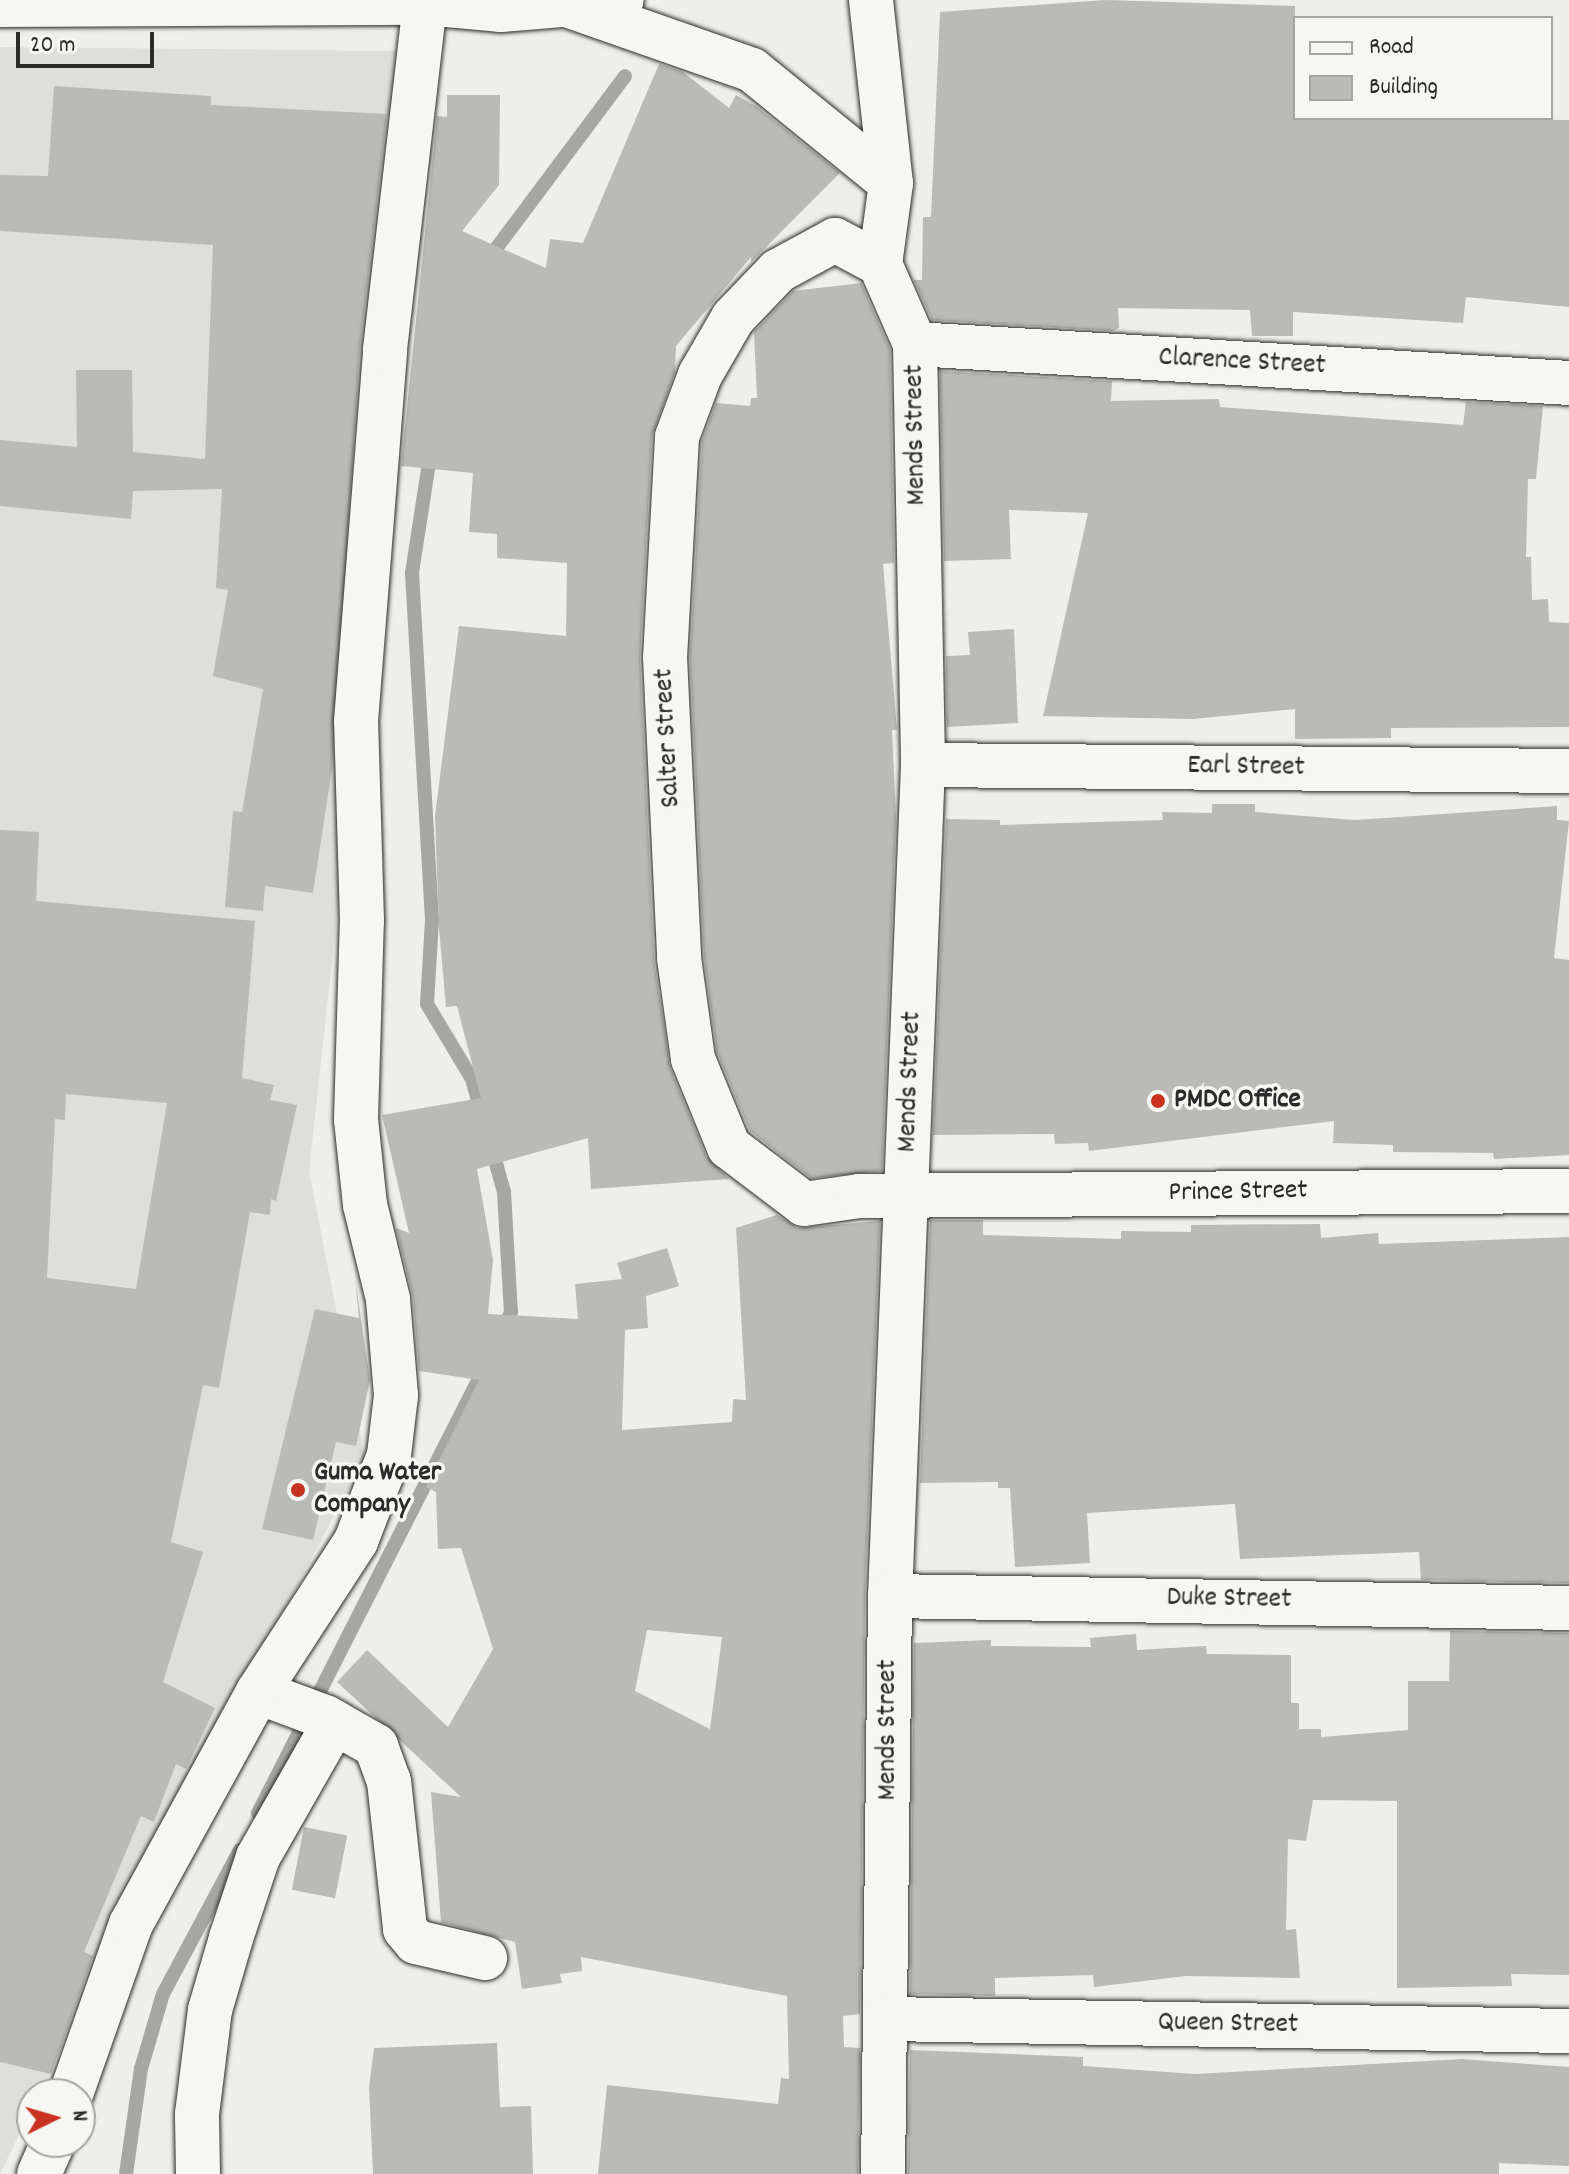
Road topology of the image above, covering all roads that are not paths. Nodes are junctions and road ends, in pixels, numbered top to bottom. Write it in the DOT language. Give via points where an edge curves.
graph roads {
  1 [pos="622,0"];
  2 [pos="871,0"];
  3 [pos="558,2"];
  4 [pos="425,3"];
  5 [pos="0,5"];
  6 [pos="502,5"];
  7 [pos="891,183"];
  8 [pos="880,264"];
  9 [pos="915,344"];
  10 [pos="1569,383"];
  11 [pos="923,765"];
  12 [pos="1569,771"];
  13 [pos="1569,1191"];
  14 [pos="906,1197"];
  15 [pos="890,1596"];
  16 [pos="1569,1608"];
  17 [pos="258,1692"];
  18 [pos="330,1720"];
  19 [pos="485,1958"];
  20 [pos="887,2019"];
  21 [pos="1569,2031"];
  22 [pos="77,2078"];
  23 [pos="198,2174"];
  24 [pos="883,2174"];
  1 -- 3 [label="street"];
  2 -- 7 [label="street"];
  3 -- 6 [label="street"];
  3 -- 7 [label="street" via="752,70"];
  4 -- 5 [label="street"];
  4 -- 6 [label="street"];
  4 -- 17 [label="street" via="385,349 356,721 362,921 356,1119 365,1205 388,1299 396,1395 389,1455 356,1541"];
  7 -- 8 [label="street"];
  8 -- 9 [label="street, Mends Street"];
  8 -- 14 [label="street, Salter Street" via="835,240 778,271 733,318 700,375 677,437 665,657 679,958 693,1059 729,1147 804,1204"];
  9 -- 10 [label="street, Clarence Street"];
  9 -- 11 [label="street, Mends Street"];
  11 -- 12 [label="street, Earl Street"];
  11 -- 14 [label="street, Mends Street"];
  13 -- 14 [label="street, Prince Street"];
  14 -- 15 [label="street, Mends Street"];
  15 -- 16 [label="street, Duke Street"];
  15 -- 20 [label="street, Mends Street"];
  17 -- 18 [label="street"];
  17 -- 22 [label="street" via="131,1924"];
  18 -- 19 [label="street" via="376,1746 385,1759 405,1929 416,1942"];
  18 -- 23 [label="street" via="258,1857 210,2010 197,2114"];
  20 -- 21 [label="street, Queen Street"];
  20 -- 24 [label="street, Mends Street"];
}
